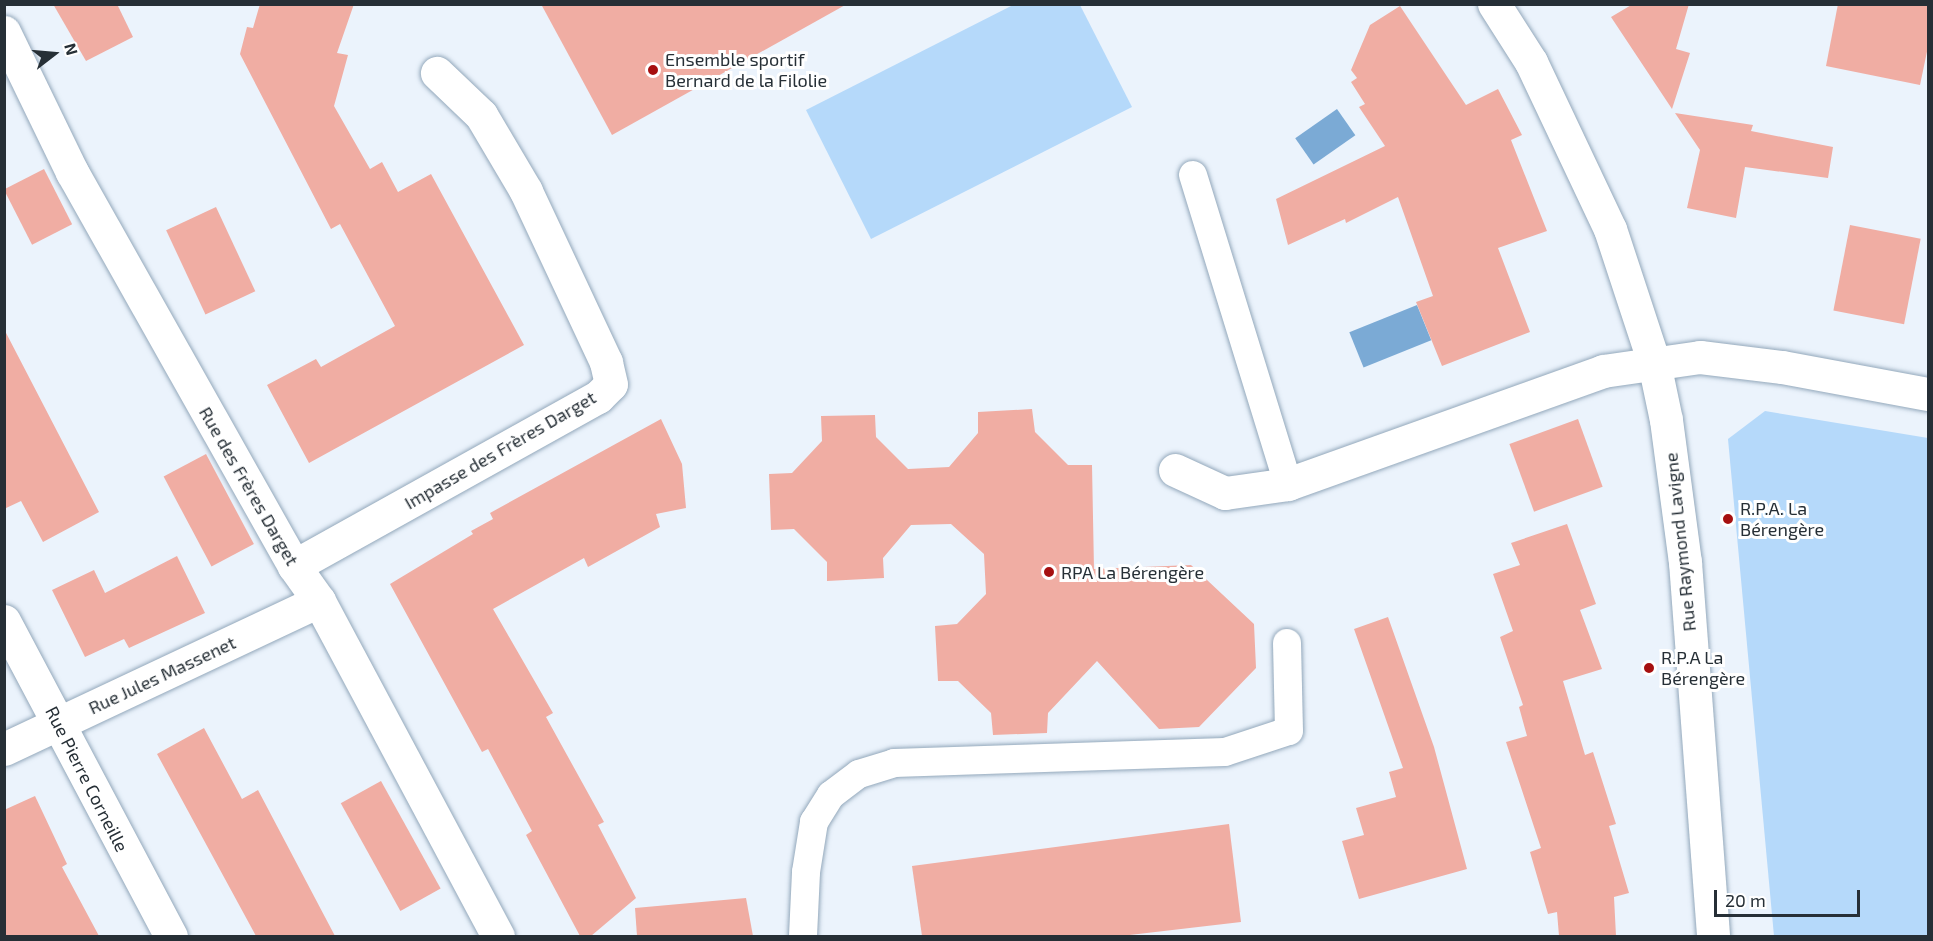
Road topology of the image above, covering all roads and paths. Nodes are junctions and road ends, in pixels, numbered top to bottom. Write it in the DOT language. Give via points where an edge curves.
graph roads {
  1 [pos="1494,4"];
  2 [pos="4,32"];
  3 [pos="437,73"];
  4 [pos="1193,175"];
  5 [pos="1654,363"];
  6 [pos="1929,394"];
  7 [pos="1175,470"];
  8 [pos="1288,484"];
  9 [pos="294,566"];
  10 [pos="319,601"];
  11 [pos="4,621"];
  12 [pos="1287,643"];
  13 [pos="58,724"];
  14 [pos="4,749"];
  15 [pos="171,936"];
  16 [pos="498,936"];
  17 [pos="803,936"];
  18 [pos="1713,936"];
  1 -- 5 [label="street, Rue Raymond Lavigne" via="1531,62 1610,229"];
  2 -- 9 [label="street, Rue des Frères Darget" via="72,172"];
  3 -- 9 [label="street, Impasse des Frères Darget" via="481,115 526,191 606,362 611,384 598,397"];
  4 -- 8 [label="lane"];
  5 -- 6 [label="street" via="1700,357 1782,367"];
  5 -- 8 [label="street" via="1603,371"];
  5 -- 18 [label="street, Rue Raymond Lavigne" via="1666,420 1685,562"];
  7 -- 8 [label="street" via="1225,493"];
  9 -- 10 [label="street, Rue des Frères Darget"];
  10 -- 13 [label="street, Rue Jules Massenet"];
  10 -- 16 [label="street, Rue des Frères Darget"];
  11 -- 13 [label="street, Rue Pierre Corneille"];
  12 -- 17 [label="lane" via="1289,732 1225,752 894,763 859,774 831,795 814,822 806,872"];
  13 -- 14 [label="street, Rue Jules Massenet"];
  13 -- 15 [label="street, Rue Pierre Corneille"];
}
